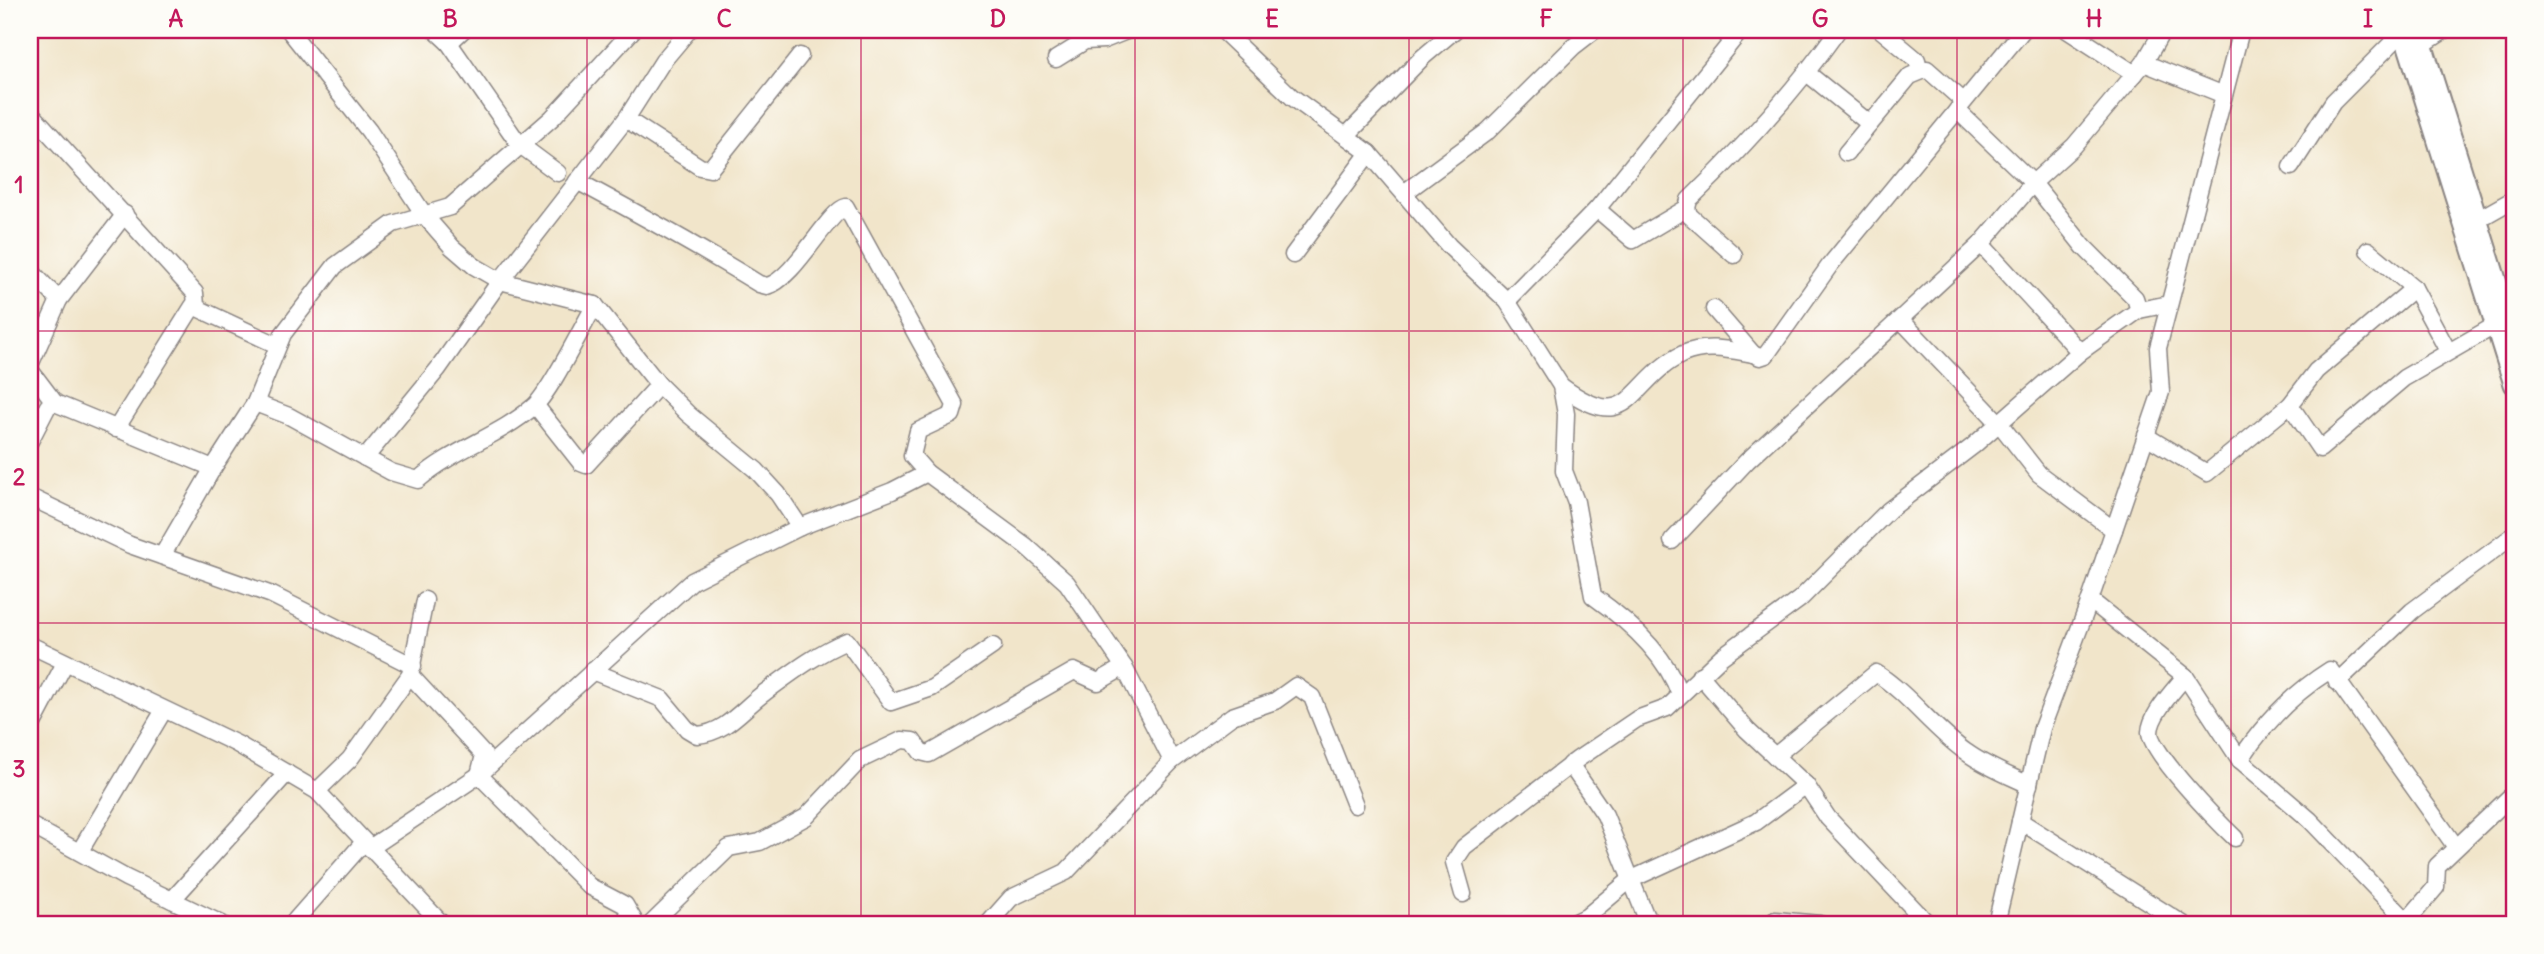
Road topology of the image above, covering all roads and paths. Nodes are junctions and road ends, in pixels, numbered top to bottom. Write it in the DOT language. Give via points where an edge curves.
graph roads {
  1 [pos="289,30"];
  2 [pos="435,30"];
  3 [pos="463,30"];
  4 [pos="633,30"];
  5 [pos="689,30"];
  6 [pos="1129,30"];
  7 [pos="1222,30"];
  8 [pos="1455,30"];
  9 [pos="1572,30"];
  10 [pos="1595,30"];
  11 [pos="1741,30"];
  12 [pos="1838,30"];
  13 [pos="1881,30"];
  14 [pos="2023,30"];
  15 [pos="2067,30"];
  16 [pos="2163,30"];
  17 [pos="2241,30"];
  18 [pos="2445,30"];
  19 [pos="2412,34"];
  20 [pos="449,43"];
  21 [pos="1573,47"];
  22 [pos="800,56"];
  23 [pos="1056,59"];
  24 [pos="2140,69"];
  25 [pos="1920,71"];
  26 [pos="1807,73"];
  27 [pos="2224,95"];
  28 [pos="1959,105"];
  29 [pos="30,111"];
  30 [pos="626,119"];
  31 [pos="1870,124"];
  32 [pos="1346,136"];
  33 [pos="519,144"];
  34 [pos="1369,153"];
  35 [pos="1846,153"];
  36 [pos="2291,167"];
  37 [pos="558,173"];
  38 [pos="577,181"];
  39 [pos="2033,183"];
  40 [pos="1404,192"];
  41 [pos="2514,198"];
  42 [pos="1686,208"];
  43 [pos="1597,209"];
  44 [pos="125,214"];
  45 [pos="425,216"];
  46 [pos="2477,220"];
  47 [pos="1982,244"];
  48 [pos="2368,250"];
  49 [pos="1293,255"];
  50 [pos="1734,255"];
  51 [pos="30,270"];
  52 [pos="500,281"];
  53 [pos="2414,288"];
  54 [pos="60,300"];
  55 [pos="1507,302"];
  56 [pos="2169,303"];
  57 [pos="596,305"];
  58 [pos="197,306"];
  59 [pos="1714,309"];
  60 [pos="2139,310"];
  61 [pos="2505,316"];
  62 [pos="1901,320"];
  63 [pos="2514,337"];
  64 [pos="277,345"];
  65 [pos="2448,351"];
  66 [pos="2080,352"];
  67 [pos="1753,354"];
  68 [pos="30,365"];
  69 [pos="30,370"];
  70 [pos="2514,384"];
  71 [pos="659,385"];
  72 [pos="1561,386"];
  73 [pos="55,403"];
  74 [pos="255,403"];
  75 [pos="2290,405"];
  76 [pos="536,406"];
  77 [pos="1999,423"];
  78 [pos="116,429"];
  79 [pos="2146,436"];
  80 [pos="30,441"];
  81 [pos="365,458"];
  82 [pos="213,468"];
  83 [pos="928,473"];
  84 [pos="30,497"];
  85 [pos="800,527"];
  86 [pos="2114,530"];
  87 [pos="2514,536"];
  88 [pos="1672,541"];
  89 [pos="162,556"];
  90 [pos="425,600"];
  91 [pos="2090,600"];
  92 [pos="30,645"];
  93 [pos="993,646"];
  94 [pos="65,663"];
  95 [pos="1124,667"];
  96 [pos="411,670"];
  97 [pos="592,671"];
  98 [pos="1700,675"];
  99 [pos="2185,676"];
  100 [pos="2337,682"];
  101 [pos="1680,695"];
  102 [pos="164,710"];
  103 [pos="30,729"];
  104 [pos="1775,756"];
  105 [pos="2240,760"];
  106 [pos="1172,761"];
  107 [pos="1570,764"];
  108 [pos="287,773"];
  109 [pos="479,775"];
  110 [pos="1807,785"];
  111 [pos="2029,785"];
  112 [pos="317,791"];
  113 [pos="2514,793"];
  114 [pos="1355,805"];
  115 [pos="2020,821"];
  116 [pos="30,825"];
  117 [pos="2235,838"];
  118 [pos="367,845"];
  119 [pos="2456,847"];
  120 [pos="80,852"];
  121 [pos="1630,880"];
  122 [pos="1463,894"];
  123 [pos="172,900"];
  124 [pos="1924,919"];
  125 [pos="1775,920"];
  126 [pos="222,924"];
  127 [pos="292,924"];
  128 [pos="442,924"];
  129 [pos="636,924"];
  130 [pos="651,924"];
  131 [pos="988,924"];
  132 [pos="1572,924"];
  133 [pos="1654,924"];
  134 [pos="1820,924"];
  135 [pos="1903,924"];
  136 [pos="1996,924"];
  137 [pos="2183,924"];
  1 -- 45 [label="street" via="369,131"];
  2 -- 20 [label="street"];
  3 -- 20 [label="street"];
  4 -- 33 [label="street" via="552,118"];
  5 -- 30 [label="street"];
  6 -- 23 [label="street" via="1104,40 1085,41"];
  7 -- 32 [label="street" via="1292,97"];
  8 -- 32 [label="street"];
  9 -- 21 [label="street"];
  10 -- 21 [label="street"];
  11 -- 43 [label="street"];
  12 -- 26 [label="street"];
  13 -- 25 [label="street" via="1917,60"];
  14 -- 28 [label="street"];
  15 -- 24 [label="street"];
  16 -- 24 [label="street"];
  17 -- 27 [label="street"];
  18 -- 19 [label="street"];
  19 -- 36 [label="street" via="2333,102"];
  19 -- 46 [label="main road"];
  19 -- 61 [label="main road"];
  20 -- 33 [label="street"];
  21 -- 40 [label="street" via="1488,131"];
  22 -- 30 [label="street" via="710,169"];
  24 -- 27 [label="street"];
  24 -- 39 [label="street" via="2074,146"];
  25 -- 28 [label="street" via="1932,72"];
  25 -- 31 [label="street" via="1910,76"];
  26 -- 31 [label="street"];
  26 -- 42 [label="street"];
  27 -- 56 [label="street"];
  28 -- 39 [label="street"];
  28 -- 67 [label="street" via="1829,265 1777,343 1766,355"];
  29 -- 44 [label="street"];
  30 -- 38 [label="street"];
  31 -- 35 [label="street"];
  32 -- 34 [label="street"];
  33 -- 37 [label="street"];
  33 -- 45 [label="street" via="450,207"];
  34 -- 40 [label="street"];
  34 -- 49 [label="street"];
  38 -- 52 [label="street"];
  38 -- 83 [label="street" via="767,286 779,281 838,210 846,208 955,405 952,415 918,431 912,456"];
  39 -- 47 [label="street"];
  39 -- 60 [label="street" via="2084,247 2135,298"];
  40 -- 55 [label="street" via="1449,246"];
  41 -- 46 [label="street"];
  42 -- 43 [label="street" via="1633,240"];
  42 -- 50 [label="street"];
  43 -- 55 [label="street"];
  44 -- 54 [label="street"];
  44 -- 58 [label="street" via="195,293"];
  45 -- 52 [label="street" via="452,247"];
  45 -- 64 [label="street" via="393,224 335,266"];
  46 -- 61 [label="main road"];
  47 -- 62 [label="street"];
  47 -- 66 [label="street"];
  48 -- 53 [label="street"];
  51 -- 54 [label="street"];
  52 -- 57 [label="street"];
  52 -- 81 [label="street" via="438,369"];
  53 -- 65 [label="street"];
  53 -- 75 [label="street" via="2316,372"];
  54 -- 68 [label="street"];
  55 -- 72 [label="street"];
  56 -- 60 [label="street"];
  56 -- 79 [label="street" via="2158,348 2161,392"];
  57 -- 71 [label="street"];
  57 -- 76 [label="street"];
  58 -- 64 [label="street"];
  58 -- 78 [label="street" via="188,313"];
  59 -- 67 [label="street"];
  60 -- 66 [label="street"];
  61 -- 63 [label="main road"];
  61 -- 65 [label="street"];
  61 -- 70 [label="main road"];
  62 -- 77 [label="street"];
  62 -- 88 [label="street" via="1747,461"];
  64 -- 74 [label="street"];
  65 -- 75 [label="street" via="2404,378 2320,449"];
  66 -- 77 [label="street"];
  67 -- 72 [label="street" via="1717,348 1684,354 1620,407 1586,404"];
  69 -- 73 [label="street"];
  71 -- 76 [label="street" via="586,465"];
  71 -- 85 [label="street" via="757,470"];
  72 -- 101 [label="street" via="1566,414 1564,471 1576,502 1592,596 1624,618 1674,678"];
  73 -- 78 [label="street"];
  73 -- 80 [label="street" via="48,406"];
  74 -- 81 [label="street" via="289,416"];
  74 -- 82 [label="street"];
  75 -- 79 [label="street" via="2207,473"];
  76 -- 81 [label="street" via="418,480"];
  77 -- 86 [label="street" via="2039,474"];
  77 -- 98 [label="street" via="1889,510 1800,599"];
  78 -- 82 [label="street"];
  79 -- 86 [label="street"];
  82 -- 89 [label="street"];
  83 -- 85 [label="street"];
  83 -- 95 [label="street" via="1026,546 1067,583"];
  84 -- 89 [label="street"];
  85 -- 97 [label="street" via="692,582"];
  86 -- 91 [label="street"];
  87 -- 100 [label="street" via="2412,611"];
  89 -- 96 [label="street" via="272,596"];
  90 -- 96 [label="street"];
  91 -- 99 [label="street"];
  91 -- 111 [label="street" via="2042,728"];
  92 -- 94 [label="street"];
  93 -- 97 [label="street" via="932,688 891,702 847,641 773,687 719,731 697,735 662,699"];
  94 -- 102 [label="street"];
  94 -- 103 [label="street"];
  95 -- 106 [label="street"];
  95 -- 130 [label="street" via="1098,682 1074,671 929,754 913,741 902,740 860,760 806,817 760,842 729,848"];
  96 -- 109 [label="street" via="484,755"];
  96 -- 112 [label="street" via="350,759"];
  97 -- 109 [label="street"];
  98 -- 101 [label="street"];
  98 -- 104 [label="street"];
  99 -- 105 [label="street"];
  99 -- 117 [label="street" via="2153,720 2150,734 2209,814"];
  100 -- 105 [label="street" via="2330,670 2309,684 2264,723"];
  100 -- 119 [label="street"];
  101 -- 107 [label="street" via="1667,708 1637,719"];
  102 -- 108 [label="street"];
  102 -- 120 [label="street"];
  104 -- 110 [label="street"];
  104 -- 111 [label="street" via="1876,673 1898,687 1966,753"];
  105 -- 119 [label="street" via="2310,820 2407,921 2436,887 2437,866"];
  106 -- 114 [label="street" via="1232,716 1275,701 1296,686 1312,697"];
  106 -- 131 [label="street" via="1066,872 1011,898"];
  107 -- 121 [label="street" via="1605,815"];
  107 -- 122 [label="street" via="1464,848 1454,862"];
  108 -- 112 [label="street"];
  108 -- 123 [label="street"];
  109 -- 118 [label="street"];
  109 -- 129 [label="street" via="589,886 625,905"];
  110 -- 121 [label="street" via="1756,822"];
  110 -- 124 [label="street" via="1828,818"];
  111 -- 115 [label="street"];
  112 -- 118 [label="street"];
  113 -- 119 [label="street"];
  115 -- 136 [label="street"];
  115 -- 137 [label="street"];
  116 -- 120 [label="street"];
  118 -- 127 [label="street"];
  118 -- 128 [label="street"];
  120 -- 123 [label="street"];
  121 -- 132 [label="street"];
  121 -- 133 [label="street" via="1646,917"];
  123 -- 126 [label="street"];
  124 -- 135 [label="street"];
  125 -- 134 [label="street"];
}
